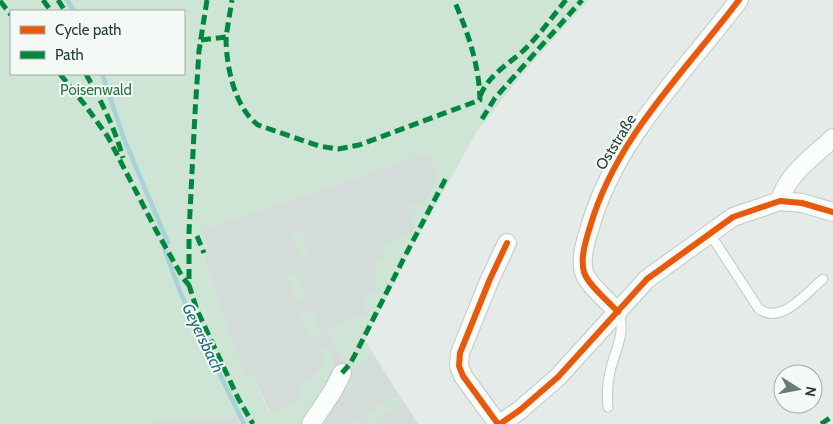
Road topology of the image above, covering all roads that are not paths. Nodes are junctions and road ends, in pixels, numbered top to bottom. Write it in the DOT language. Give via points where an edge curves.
graph roads {
  1 [pos="739,0"];
  2 [pos="833,138"];
  3 [pos="780,201"];
  4 [pos="833,212"];
  5 [pos="710,234"];
  6 [pos="508,243"];
  7 [pos="823,279"];
  8 [pos="618,312"];
  9 [pos="342,373"];
  10 [pos="608,407"];
  11 [pos="311,424"];
  12 [pos="499,424"];
  1 -- 8 [label="street, Oststraße" via="633,136 596,206 583,256 584,274"];
  2 -- 3 [label="street" via="792,177"];
  3 -- 4 [label="street" via="802,203"];
  3 -- 5 [label="street" via="732,217"];
  5 -- 7 [label="lane" via="759,308 766,313 775,314 788,308"];
  5 -- 8 [label="street" via="647,279"];
  6 -- 12 [label="street" via="460,353 459,366"];
  8 -- 10 [label="lane" via="622,321 621,333 610,372"];
  8 -- 12 [label="street" via="552,383"];
  9 -- 11 [label="street"];
}
